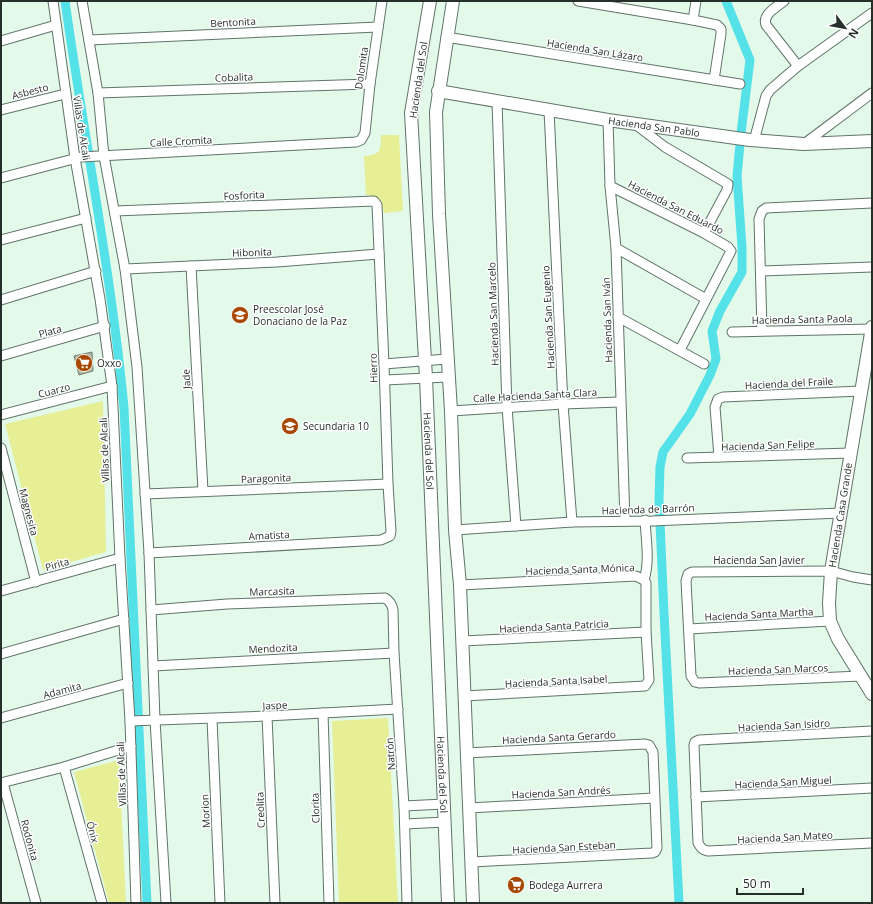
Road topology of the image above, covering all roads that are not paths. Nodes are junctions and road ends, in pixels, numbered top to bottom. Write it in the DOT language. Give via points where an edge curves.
graph roads {
  1 [pos="53,1"];
  2 [pos="82,1"];
  3 [pos="382,1"];
  4 [pos="430,1"];
  5 [pos="453,1"];
  6 [pos="578,1"];
  7 [pos="696,1"];
  8 [pos="784,1"];
  9 [pos="872,13"];
  10 [pos="693,20"];
  11 [pos="56,25"];
  12 [pos="378,27"];
  13 [pos="446,37"];
  14 [pos="89,40"];
  15 [pos="1,41"];
  16 [pos="798,66"];
  17 [pos="714,80"];
  18 [pos="370,84"];
  19 [pos="740,84"];
  20 [pos="438,91"];
  21 [pos="98,93"];
  22 [pos="872,93"];
  23 [pos="65,94"];
  24 [pos="497,101"];
  25 [pos="1,110"];
  26 [pos="550,110"];
  27 [pos="608,120"];
  28 [pos="634,124"];
  29 [pos="363,138"];
  30 [pos="752,140"];
  31 [pos="872,141"];
  32 [pos="804,144"];
  33 [pos="102,156"];
  34 [pos="78,158"];
  35 [pos="1,178"];
  36 [pos="610,186"];
  37 [pos="374,201"];
  38 [pos="872,203"];
  39 [pos="115,211"];
  40 [pos="86,218"];
  41 [pos="704,233"];
  42 [pos="1,240"];
  43 [pos="616,248"];
  44 [pos="379,254"];
  45 [pos="191,266"];
  46 [pos="872,267"];
  47 [pos="125,269"];
  48 [pos="96,271"];
  49 [pos="761,271"];
  50 [pos="1,300"];
  51 [pos="706,300"];
  52 [pos="618,317"];
  53 [pos="105,326"];
  54 [pos="872,328"];
  55 [pos="762,330"];
  56 [pos="732,332"];
  57 [pos="680,350"];
  58 [pos="1,356"];
  59 [pos="447,359"];
  60 [pos="425,361"];
  61 [pos="384,364"];
  62 [pos="704,364"];
  63 [pos="448,377"];
  64 [pos="426,378"];
  65 [pos="385,380"];
  66 [pos="112,386"];
  67 [pos="861,391"];
  68 [pos="620,402"];
  69 [pos="563,404"];
  70 [pos="507,408"];
  71 [pos="451,411"];
  72 [pos="1,416"];
  73 [pos="1,448"];
  74 [pos="850,454"];
  75 [pos="719,457"];
  76 [pos="688,458"];
  77 [pos="388,484"];
  78 [pos="202,491"];
  79 [pos="145,494"];
  80 [pos="841,513"];
  81 [pos="648,520"];
  82 [pos="624,521"];
  83 [pos="572,522"];
  84 [pos="516,526"];
  85 [pos="455,530"];
  86 [pos="390,536"];
  87 [pos="149,553"];
  88 [pos="120,558"];
  89 [pos="831,571"];
  90 [pos="644,580"];
  91 [pos="872,580"];
  92 [pos="36,582"];
  93 [pos="460,585"];
  94 [pos="1,591"];
  95 [pos="392,604"];
  96 [pos="151,610"];
  97 [pos="124,619"];
  98 [pos="830,621"];
  99 [pos="689,629"];
  100 [pos="646,632"];
  101 [pos="462,641"];
  102 [pos="394,653"];
  103 [pos="1,654"];
  104 [pos="153,666"];
  105 [pos="861,676"];
  106 [pos="128,683"];
  107 [pos="648,684"];
  108 [pos="872,694"];
  109 [pos="464,696"];
  110 [pos="398,709"];
  111 [pos="323,713"];
  112 [pos="267,716"];
  113 [pos="1,718"];
  114 [pos="212,718"];
  115 [pos="154,720"];
  116 [pos="132,721"];
  117 [pos="872,731"];
  118 [pos="131,746"];
  119 [pos="466,754"];
  120 [pos="64,767"];
  121 [pos="2,783"];
  122 [pos="872,788"];
  123 [pos="696,797"];
  124 [pos="654,798"];
  125 [pos="444,804"];
  126 [pos="404,806"];
  127 [pos="469,808"];
  128 [pos="445,822"];
  129 [pos="405,824"];
  130 [pos="872,843"];
  131 [pos="472,862"];
  132 [pos="36,903"];
  133 [pos="102,903"];
  134 [pos="136,903"];
  135 [pos="166,903"];
  136 [pos="220,903"];
  137 [pos="275,903"];
  138 [pos="329,903"];
  139 [pos="407,903"];
  140 [pos="448,903"];
  141 [pos="473,903"];
  1 -- 11 [label="street, Villas de Alcali"];
  2 -- 14 [label="street, Villas de Alcali"];
  3 -- 12 [label="street, Dolomita"];
  4 -- 60 [label="street, Hacienda del Sol" via="411,113"];
  5 -- 13 [label="street"];
  6 -- 10 [label="street"];
  7 -- 10 [label="street"];
  8 -- 16 [label="street" via="766,17 765,21"];
  9 -- 16 [label="street"];
  10 -- 17 [label="street" via="721,28"];
  11 -- 15 [label="street"];
  11 -- 23 [label="street, Villas de Alcali"];
  12 -- 14 [label="street, Bentonita"];
  12 -- 18 [label="street, Dolomita"];
  13 -- 17 [label="street, Hacienda San Lázaro"];
  13 -- 20 [label="street"];
  14 -- 21 [label="street, Villas de Alcali"];
  16 -- 30 [label="street" via="766,96"];
  17 -- 19 [label="street, Hacienda San Lázaro"];
  18 -- 21 [label="street, Cobalita"];
  18 -- 29 [label="street, Dolomita"];
  20 -- 24 [label="street, Hacienda San Pablo"];
  20 -- 59 [label="street" via="436,112 439,214"];
  21 -- 33 [label="street, Villas de Alcali"];
  22 -- 32 [label="street"];
  23 -- 25 [label="street, Asbesto"];
  23 -- 34 [label="street, Villas de Alcali"];
  24 -- 26 [label="street, Hacienda San Pablo"];
  24 -- 70 [label="street, Hacienda San Marcelo"];
  26 -- 27 [label="street, Hacienda San Pablo"];
  26 -- 69 [label="street, Hacienda San Eugenio"];
  27 -- 28 [label="street, Hacienda San Pablo"];
  27 -- 36 [label="street, Hacienda San Iván"];
  28 -- 30 [label="street, Hacienda San Pablo"];
  28 -- 41 [label="street" via="665,147 728,184"];
  29 -- 33 [label="street, Calle Cromita" via="356,142"];
  30 -- 32 [label="street, Hacienda San Pablo"];
  31 -- 32 [label="street, Hacienda San Pablo"];
  33 -- 34 [label="street, Calle Cromita"];
  33 -- 39 [label="street, Villas de Alcali"];
  34 -- 35 [label="street, Calle Cromita"];
  34 -- 40 [label="street, Villas de Alcali"];
  36 -- 41 [label="street, Hacienda San Eduardo"];
  36 -- 43 [label="street, Hacienda San Iván"];
  37 -- 39 [label="street, Fosforita"];
  37 -- 44 [label="street, Hierro" via="377,205"];
  38 -- 49 [label="street" via="766,208 759,219"];
  39 -- 47 [label="street, Villas de Alcali"];
  40 -- 42 [label="street"];
  40 -- 48 [label="street, Villas de Alcali"];
  41 -- 51 [label="street, Hacienda San Eduardo" via="728,246 731,251"];
  43 -- 51 [label="street"];
  43 -- 52 [label="street, Hacienda San Iván"];
  44 -- 45 [label="street, Hibonita"];
  44 -- 61 [label="street, Hierro"];
  45 -- 47 [label="street, Hibonita"];
  45 -- 78 [label="street, Jade"];
  46 -- 49 [label="street"];
  47 -- 79 [label="street, Villas de Alcali" via="137,368"];
  48 -- 50 [label="street"];
  48 -- 53 [label="street, Villas de Alcali"];
  49 -- 55 [label="street"];
  51 -- 57 [label="street"];
  52 -- 57 [label="street"];
  52 -- 68 [label="street, Hacienda San Iván"];
  53 -- 58 [label="street, Plata"];
  53 -- 66 [label="street, Villas de Alcali"];
  54 -- 55 [label="street, Hacienda Santa Paola"];
  54 -- 67 [label="street, Hacienda Casa Grande"];
  55 -- 56 [label="street, Hacienda Santa Paola"];
  57 -- 62 [label="street"];
  59 -- 60 [label="street"];
  59 -- 63 [label="street"];
  60 -- 61 [label="street"];
  60 -- 64 [label="street, Hacienda del Sol"];
  61 -- 65 [label="street, Hierro"];
  63 -- 64 [label="street"];
  63 -- 71 [label="street"];
  64 -- 65 [label="street"];
  64 -- 125 [label="street, Hacienda del Sol"];
  65 -- 77 [label="street, Hierro"];
  66 -- 72 [label="street, Cuarzo"];
  66 -- 88 [label="street, Villas de Alcali"];
  67 -- 74 [label="street, Hacienda Casa Grande"];
  67 -- 75 [label="street, Hacienda del Fraile" via="718,399 715,407"];
  68 -- 69 [label="street, Calle Hacienda Santa Clara"];
  68 -- 82 [label="street, Hacienda San Iván"];
  69 -- 70 [label="street, Calle Hacienda Santa Clara"];
  69 -- 83 [label="street, Hacienda San Eugenio"];
  70 -- 71 [label="street, Calle Hacienda Santa Clara"];
  70 -- 84 [label="street, Hacienda San Marcelo"];
  71 -- 85 [label="street"];
  73 -- 92 [label="street, Magnesita"];
  74 -- 75 [label="street, Hacienda San Felipe"];
  74 -- 80 [label="street, Hacienda Casa Grande"];
  75 -- 76 [label="street, Hacienda San Felipe"];
  77 -- 78 [label="street, Paragonita"];
  77 -- 86 [label="street, Hierro"];
  78 -- 79 [label="street, Paragonita"];
  79 -- 87 [label="street, Villas de Alcali"];
  80 -- 81 [label="street, Hacienda de Barrón"];
  80 -- 89 [label="street, Hacienda Casa Grande"];
  81 -- 82 [label="street, Hacienda de Barrón"];
  81 -- 90 [label="street"];
  82 -- 83 [label="street, Hacienda de Barrón"];
  83 -- 84 [label="street, Hacienda de Barrón"];
  84 -- 85 [label="street, Hacienda de Barrón"];
  85 -- 93 [label="street"];
  86 -- 87 [label="street, Amatista" via="382,540"];
  87 -- 96 [label="street, Villas de Alcali"];
  88 -- 92 [label="street, Pirita"];
  88 -- 97 [label="street, Villas de Alcali"];
  89 -- 91 [label="street, Hacienda San Javier"];
  89 -- 98 [label="street, Hacienda Casa Grande"];
  89 -- 99 [label="street, Hacienda San Javier" via="692,572 688,574 686,581"];
  90 -- 93 [label="street, Hacienda Santa Mónica" via="636,576"];
  90 -- 100 [label="street, Hacienda Santa Mónica"];
  92 -- 94 [label="street, Pirita"];
  93 -- 101 [label="street"];
  95 -- 96 [label="street, Marcasita" via="385,598 227,604"];
  95 -- 102 [label="street, Natrón"];
  96 -- 104 [label="street, Villas de Alcali"];
  97 -- 103 [label="street"];
  97 -- 106 [label="street, Villas de Alcali"];
  98 -- 99 [label="street, Hacienda Santa Martha"];
  98 -- 105 [label="street, Hacienda Casa Grande"];
  99 -- 105 [label="street, Hacienda San Marcos" via="691,676 695,682"];
  100 -- 101 [label="street, Hacienda Santa Patricia"];
  100 -- 107 [label="street, Hacienda Santa Mónica"];
  101 -- 109 [label="street"];
  102 -- 104 [label="street, Mendozita"];
  102 -- 110 [label="street, Natrón"];
  104 -- 115 [label="street, Villas de Alcali"];
  105 -- 108 [label="street, Hacienda Casa Grande"];
  106 -- 113 [label="street, Adamita"];
  106 -- 116 [label="street, Villas de Alcali"];
  107 -- 109 [label="street, Hacienda Santa Isabel" via="640,688"];
  109 -- 119 [label="street"];
  110 -- 111 [label="street, Jaspe"];
  110 -- 126 [label="street, Natrón"];
  111 -- 112 [label="street, Jaspe"];
  111 -- 138 [label="street, Clorita"];
  112 -- 114 [label="street, Jaspe"];
  112 -- 137 [label="street, Creolita"];
  114 -- 115 [label="street, Jaspe"];
  114 -- 136 [label="street, Morion"];
  115 -- 116 [label="street, Jaspe"];
  115 -- 135 [label="street, Villas de Alcali"];
  116 -- 118 [label="street, Villas de Alcali"];
  117 -- 123 [label="street, Hacienda San Isidro" via="697,741 694,745"];
  118 -- 120 [label="street"];
  118 -- 134 [label="street, Villas de Alcali"];
  119 -- 124 [label="street, Hacienda Santa Gerardo" via="645,744 652,748 653,752"];
  119 -- 127 [label="street"];
  120 -- 121 [label="street"];
  120 -- 133 [label="street, Ónix"];
  121 -- 132 [label="street, Rodonita"];
  122 -- 123 [label="street, Hacienda San Miguel"];
  123 -- 130 [label="street, Hacienda San Mateo" via="698,843 700,848 708,851"];
  124 -- 127 [label="street, Hacienda San Andrés"];
  124 -- 131 [label="street, Hacienda San Esteban" via="656,851 652,854"];
  125 -- 126 [label="street"];
  125 -- 128 [label="street, Hacienda del Sol"];
  126 -- 129 [label="street, Natrón"];
  127 -- 131 [label="street"];
  128 -- 129 [label="street"];
  128 -- 140 [label="street, Hacienda del Sol"];
  129 -- 139 [label="street, Natrón"];
  131 -- 141 [label="street"];
}
